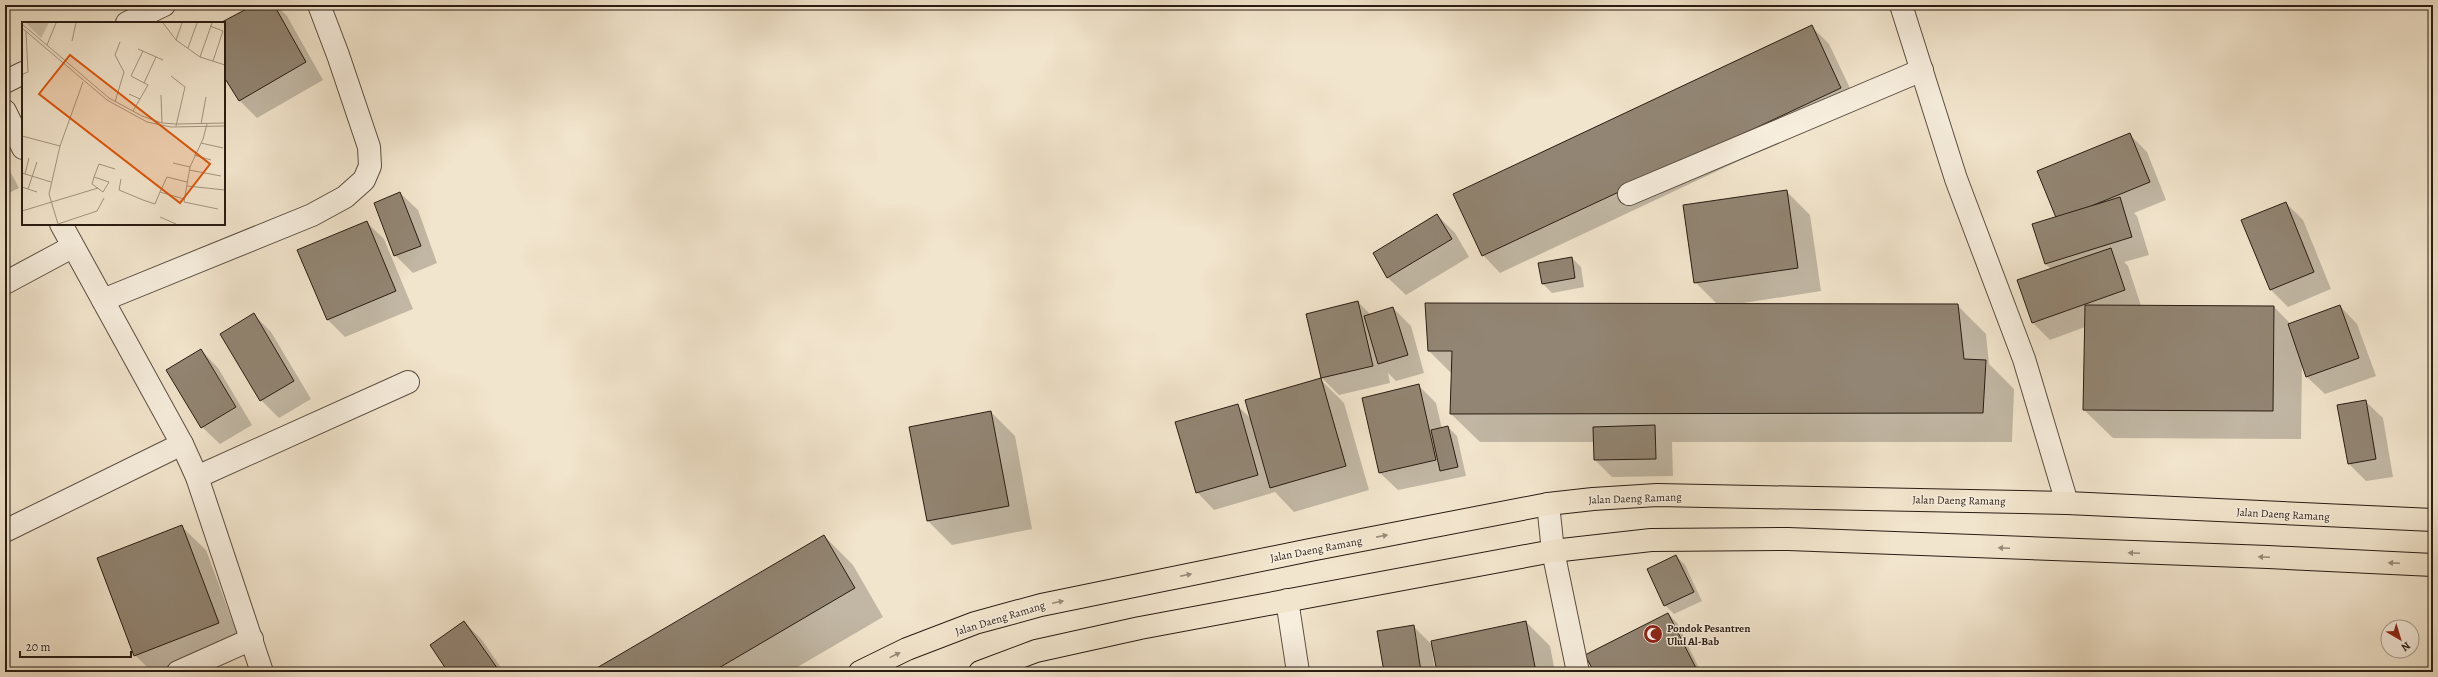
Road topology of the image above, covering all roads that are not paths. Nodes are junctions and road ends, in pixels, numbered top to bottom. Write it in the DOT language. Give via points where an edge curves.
graph roads {
  1 [pos="164,5"];
  2 [pos="318,5"];
  3 [pos="1904,6"];
  4 [pos="129,22"];
  5 [pos="1922,70"];
  6 [pos="22,74"];
  7 [pos="5,82"];
  8 [pos="5,111"];
  9 [pos="22,146"];
  10 [pos="1629,194"];
  11 [pos="61,225"];
  12 [pos="72,247"];
  13 [pos="5,283"];
  14 [pos="103,300"];
  15 [pos="408,382"];
  16 [pos="182,444"];
  17 [pos="197,477"];
  18 [pos="2067,502"];
  19 [pos="1548,504"];
  20 [pos="2433,520"];
  21 [pos="5,532"];
  22 [pos="1553,551"];
  23 [pos="2433,565"];
  24 [pos="1287,600"];
  25 [pos="252,639"];
  26 [pos="178,672"];
  27 [pos="262,672"];
  28 [pos="860,672"];
  29 [pos="980,672"];
  30 [pos="1298,672"];
  31 [pos="1578,672"];
  1 -- 4 [label="street"];
  2 -- 14 [label="street" via="369,147 370,166 364,180 344,197 312,215"];
  3 -- 5 [label="street"];
  5 -- 10 [label="street"];
  5 -- 18 [label="street" via="1956,179 2024,359"];
  6 -- 7 [label="street"];
  8 -- 9 [label="street"];
  11 -- 12 [label="street"];
  12 -- 13 [label="street"];
  12 -- 14 [label="street"];
  14 -- 16 [label="street"];
  15 -- 17 [label="street"];
  16 -- 17 [label="street"];
  16 -- 21 [label="street"];
  17 -- 25 [label="street"];
  18 -- 19 [label="main road, Jalan Daeng Ramang" via="1657,495"];
  18 -- 20 [label="main road, Jalan Daeng Ramang"];
  19 -- 22 [label="street"];
  28 -- 19 [label="main road, Jalan Daeng Ramang, one-way" via="907,649 975,623 1041,605"];
  23 -- 22 [label="main road, one-way" via="1788,539 1651,540"];
  22 -- 24 [label="main road"];
  22 -- 31 [label="street"];
  24 -- 29 [label="main road" via="1036,651"];
  24 -- 30 [label="street"];
  25 -- 26 [label="street"];
  25 -- 27 [label="street"];
}
